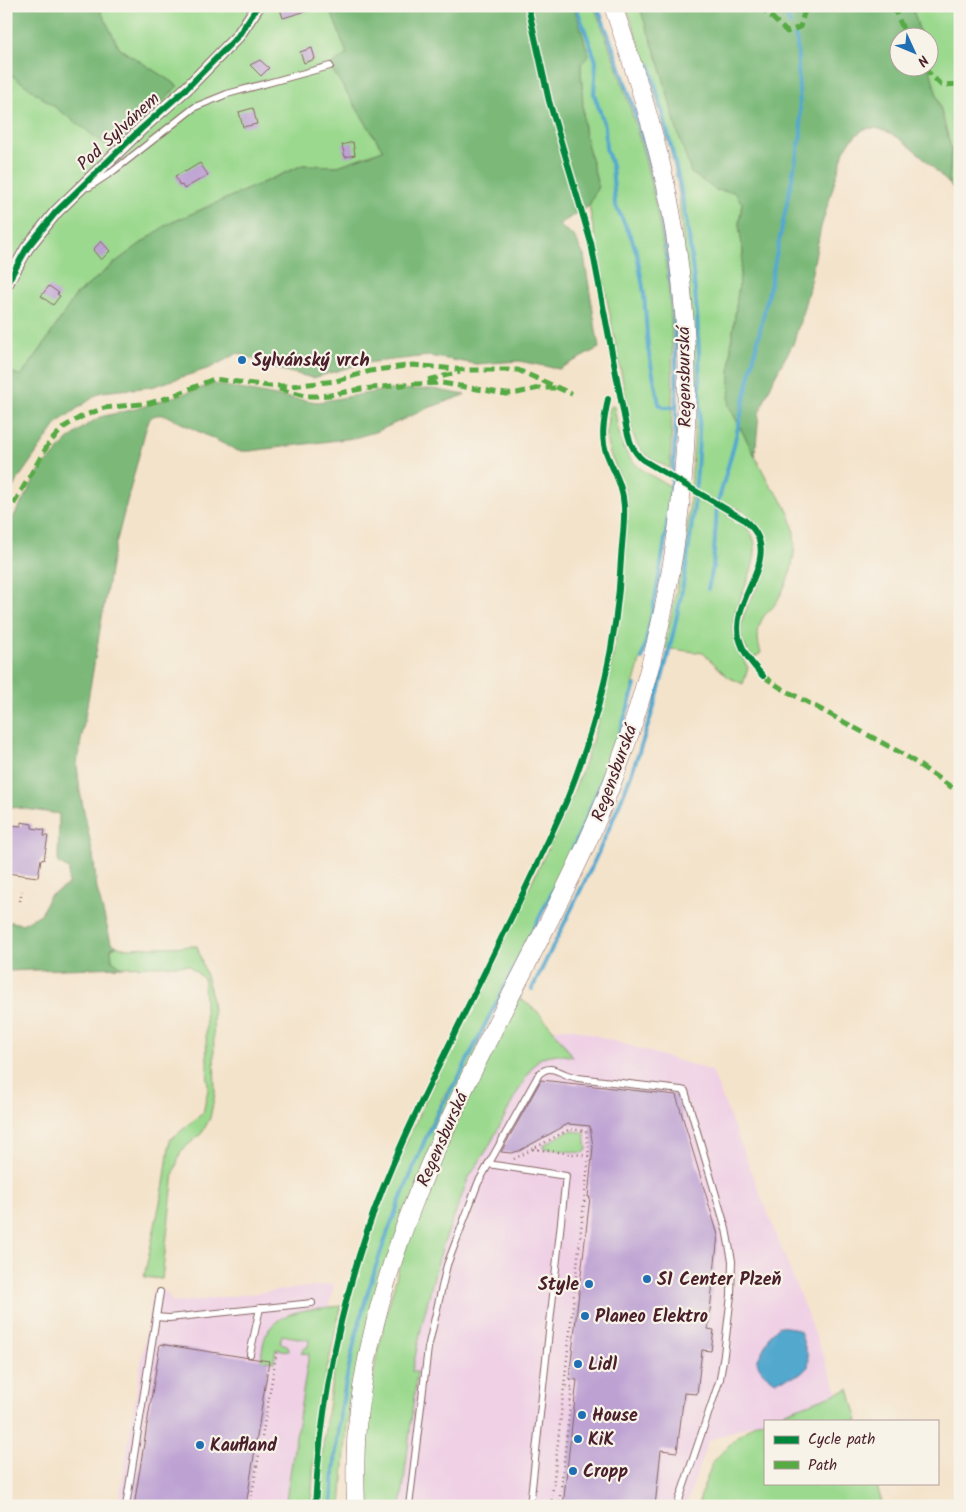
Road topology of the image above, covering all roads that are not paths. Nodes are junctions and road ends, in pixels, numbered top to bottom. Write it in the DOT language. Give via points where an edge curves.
graph roads {
  1 [pos="258,6"];
  2 [pos="613,6"];
  3 [pos="330,66"];
  4 [pos="68,200"];
  5 [pos="6,285"];
  6 [pos="488,1164"];
  7 [pos="160,1292"];
  8 [pos="312,1303"];
  9 [pos="260,1308"];
  10 [pos="156,1317"];
  11 [pos="250,1354"];
  12 [pos="126,1506"];
  13 [pos="356,1506"];
  14 [pos="409,1506"];
  15 [pos="530,1506"];
  16 [pos="677,1506"];
  1 -- 4 [label="street, Pod Sylvánem" via="238,36"];
  2 -- 13 [label="main road, Regensburská" via="660,162 672,216 682,296 686,352 685,448 670,575 642,694 602,810 456,1106 402,1235 366,1365 357,1424"];
  3 -- 4 [label="lane, Pod Sylvánem" via="227,94 195,107"];
  4 -- 5 [label="street, Pod Sylvánem" via="28,248"];
  6 -- 14 [label="lane" via="447,1265 428,1348"];
  6 -- 15 [label="lane" via="566,1176"];
  6 -- 16 [label="lane" via="539,1074 547,1068 578,1078 686,1093 726,1229 732,1261 720,1379"];
  7 -- 10 [label="lane"];
  8 -- 9 [label="lane"];
  9 -- 10 [label="lane"];
  9 -- 11 [label="lane"];
  10 -- 12 [label="lane"];
}
